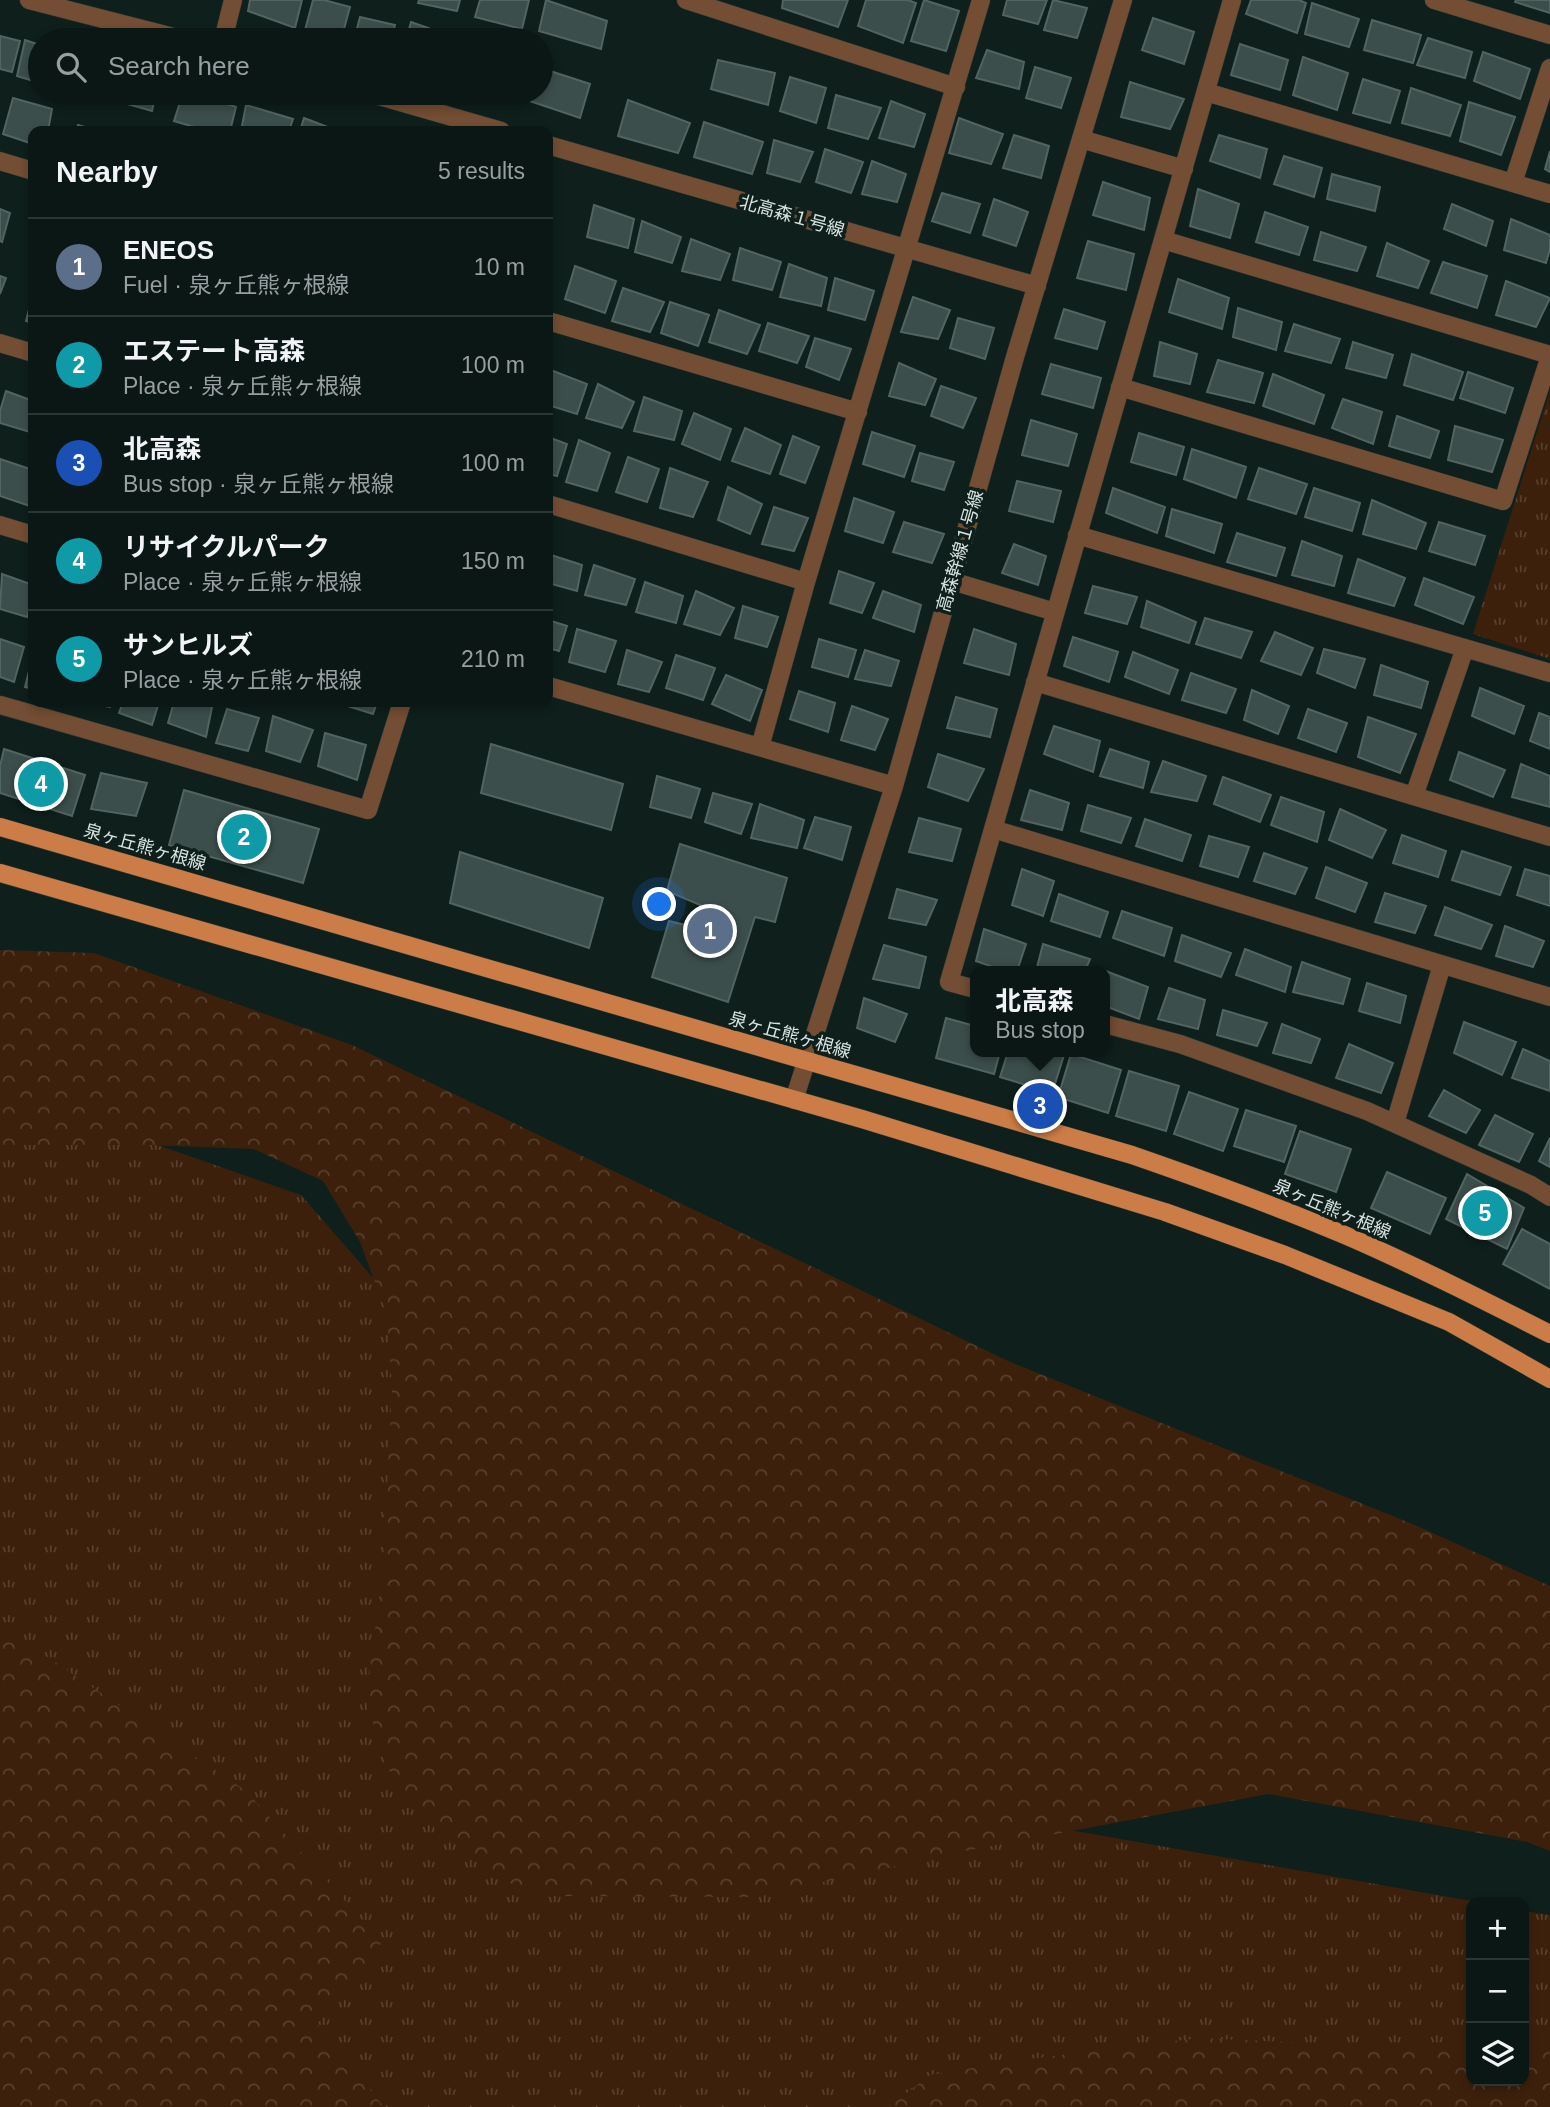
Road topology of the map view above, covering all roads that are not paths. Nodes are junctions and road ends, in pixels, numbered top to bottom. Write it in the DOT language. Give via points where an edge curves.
graph roads {
  1 [pos="29,0"];
  2 [pos="233,0"];
  3 [pos="686,0"];
  4 [pos="981,0"];
  5 [pos="1123,0"];
  6 [pos="1232,0"];
  7 [pos="1434,0"];
  8 [pos="138,28"];
  9 [pos="226,28"];
  10 [pos="1550,36"];
  11 [pos="1550,68"];
  12 [pos="956,87"];
  13 [pos="1206,92"];
  14 [pos="411,105"];
  15 [pos="484,126"];
  16 [pos="1081,139"];
  17 [pos="553,146"];
  18 [pos="0,161"];
  19 [pos="28,169"];
  20 [pos="1184,169"];
  21 [pos="1513,183"];
  22 [pos="1550,194"];
  23 [pos="1163,240"];
  24 [pos="907,250"];
  25 [pos="1037,286"];
  26 [pos="553,322"];
  27 [pos="0,343"];
  28 [pos="28,351"];
  29 [pos="1550,355"];
  30 [pos="1120,387"];
  31 [pos="858,412"];
  32 [pos="553,506"];
  33 [pos="0,525"];
  34 [pos="28,533"];
  35 [pos="1077,535"];
  36 [pos="952,581"];
  37 [pos="806,582"];
  38 [pos="1055,612"];
  39 [pos="1465,648"];
  40 [pos="1550,673"];
  41 [pos="1035,682"];
  42 [pos="553,687"];
  43 [pos="0,705"];
  44 [pos="400,707"];
  45 [pos="760,747"];
  46 [pos="894,786"];
  47 [pos="1414,796"];
  48 [pos="0,827"];
  49 [pos="993,829"];
  50 [pos="1550,837"];
  51 [pos="0,873"];
  52 [pos="1442,965"];
  53 [pos="970,988"];
  54 [pos="1550,997"];
  55 [pos="1110,1025"];
  56 [pos="805,1062"];
  57 [pos="793,1100"];
  58 [pos="1395,1123"];
  59 [pos="1550,1197"];
  60 [pos="1550,1334"];
  61 [pos="1550,1379"];
  1 -- 8 [label="street"];
  2 -- 9 [label="street"];
  3 -- 12 [label="street"];
  4 -- 12 [label="street"];
  5 -- 16 [label="street, 高森幹線１号線"];
  6 -- 13 [label="street"];
  7 -- 10 [label="street"];
  11 -- 21 [label="street"];
  12 -- 24 [label="street"];
  13 -- 20 [label="street"];
  13 -- 21 [label="street"];
  14 -- 15 [label="street"];
  16 -- 20 [label="street"];
  16 -- 25 [label="street, 高森幹線１号線"];
  17 -- 24 [label="street, 北高森１号線"];
  18 -- 19 [label="street"];
  20 -- 23 [label="street"];
  21 -- 22 [label="street"];
  23 -- 29 [label="street"];
  23 -- 30 [label="street"];
  24 -- 25 [label="street, 北高森１号線"];
  24 -- 31 [label="street"];
  25 -- 36 [label="street, 高森幹線１号線"];
  26 -- 31 [label="street"];
  27 -- 28 [label="street"];
  29 -- 30 [label="street" via="1503,501"];
  30 -- 35 [label="street"];
  31 -- 37 [label="street"];
  32 -- 37 [label="street"];
  33 -- 34 [label="street"];
  35 -- 38 [label="street"];
  35 -- 39 [label="street"];
  36 -- 38 [label="street"];
  36 -- 46 [label="street, 高森幹線１号線"];
  37 -- 45 [label="street"];
  38 -- 41 [label="street"];
  39 -- 40 [label="street"];
  39 -- 47 [label="street"];
  41 -- 47 [label="street"];
  41 -- 49 [label="street"];
  42 -- 45 [label="street"];
  43 -- 44 [label="street" via="368,810"];
  45 -- 46 [label="street"];
  46 -- 56 [label="street, 高森幹線１号線"];
  47 -- 50 [label="street"];
  48 -- 56 [label="main road, 泉ヶ丘熊ヶ根線"];
  49 -- 52 [label="street"];
  49 -- 53 [label="street" via="949,982"];
  51 -- 57 [label="main road"];
  52 -- 54 [label="street"];
  52 -- 58 [label="street"];
  55 -- 58 [label="street" via="1180,1044"];
  56 -- 57 [label="street, 高森幹線１号線"];
  56 -- 60 [label="main road, 泉ヶ丘熊ヶ根線" via="1132,1155 1227,1188 1348,1236"];
  57 -- 61 [label="main road" via="1044,1173 1285,1255 1449,1322"];
  58 -- 59 [label="street"];
}
